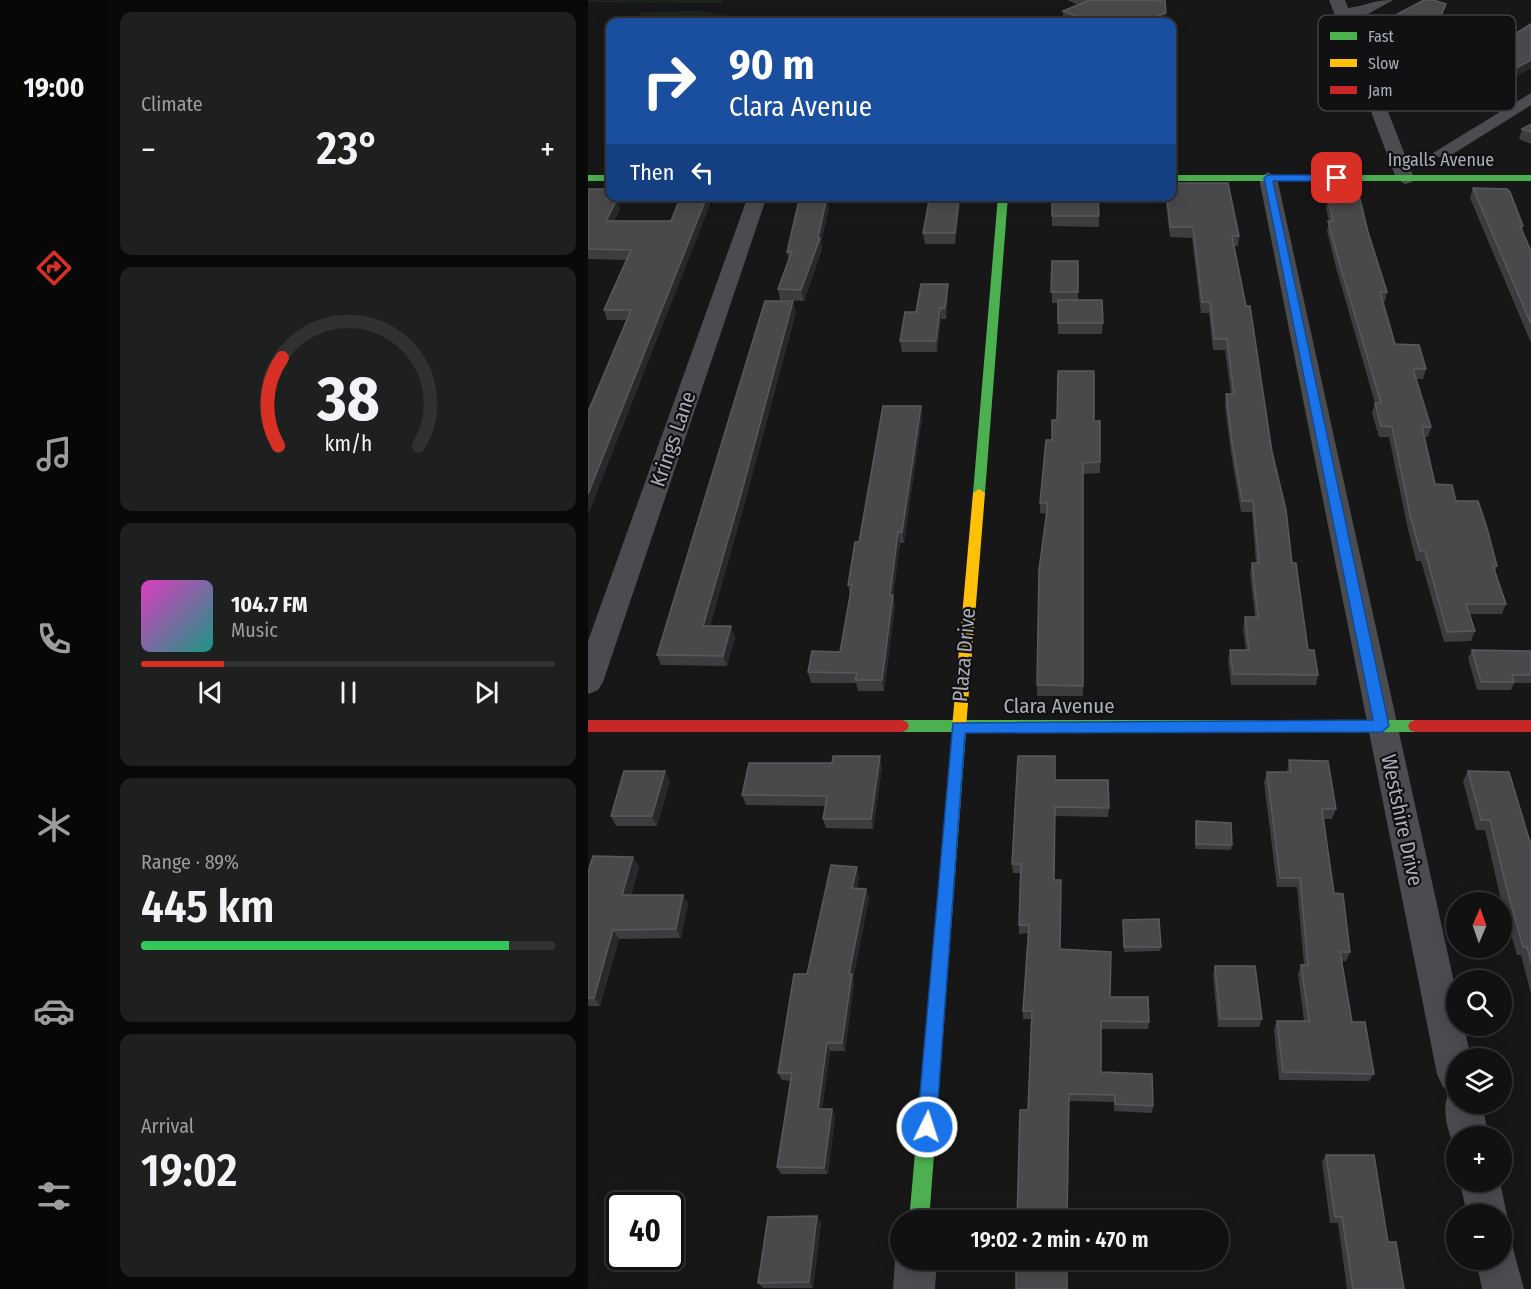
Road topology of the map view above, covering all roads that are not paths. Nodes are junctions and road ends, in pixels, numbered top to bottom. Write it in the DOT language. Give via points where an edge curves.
graph roads {
  1 [pos="1385,0"];
  2 [pos="1339,7"];
  3 [pos="1531,98"];
  4 [pos="1516,107"];
  5 [pos="1379,111"];
  6 [pos="1510,111"];
  7 [pos="1442,153"];
  8 [pos="588,178"];
  9 [pos="606,178"];
  10 [pos="1176,178"];
  11 [pos="1268,178"];
  12 [pos="1405,178"];
  13 [pos="1531,178"];
  14 [pos="756,201"];
  15 [pos="1004,201"];
  16 [pos="588,682"];
  17 [pos="588,726"];
  18 [pos="1382,726"];
  19 [pos="1531,726"];
  20 [pos="958,727"];
  21 [pos="1450,1048"];
  22 [pos="920,1210"];
  23 [pos="915,1270"];
  24 [pos="1499,1270"];
  25 [pos="914,1289"];
  26 [pos="1503,1289"];
  1 -- 2 [label="street" via="1363,11"];
  3 -- 4 [label="street"];
  5 -- 12 [label="street"];
  6 -- 7 [label="street"];
  8 -- 9 [label="street"];
  10 -- 11 [label="street, Ingalls Avenue"];
  11 -- 12 [label="street, Ingalls Avenue"];
  11 -- 18 [label="street, Westshire Drive"];
  12 -- 13 [label="street, Ingalls Avenue"];
  14 -- 16 [label="street, Krings Lane"];
  15 -- 20 [label="street, Plaza Drive"];
  17 -- 20 [label="street, Clara Avenue"];
  18 -- 19 [label="street, Clara Avenue"];
  18 -- 20 [label="street, Clara Avenue"];
  18 -- 21 [label="street, Westshire Drive"];
  20 -- 22 [label="street, Plaza Drive"];
  23 -- 25 [label="street"];
  24 -- 26 [label="street"];
}
